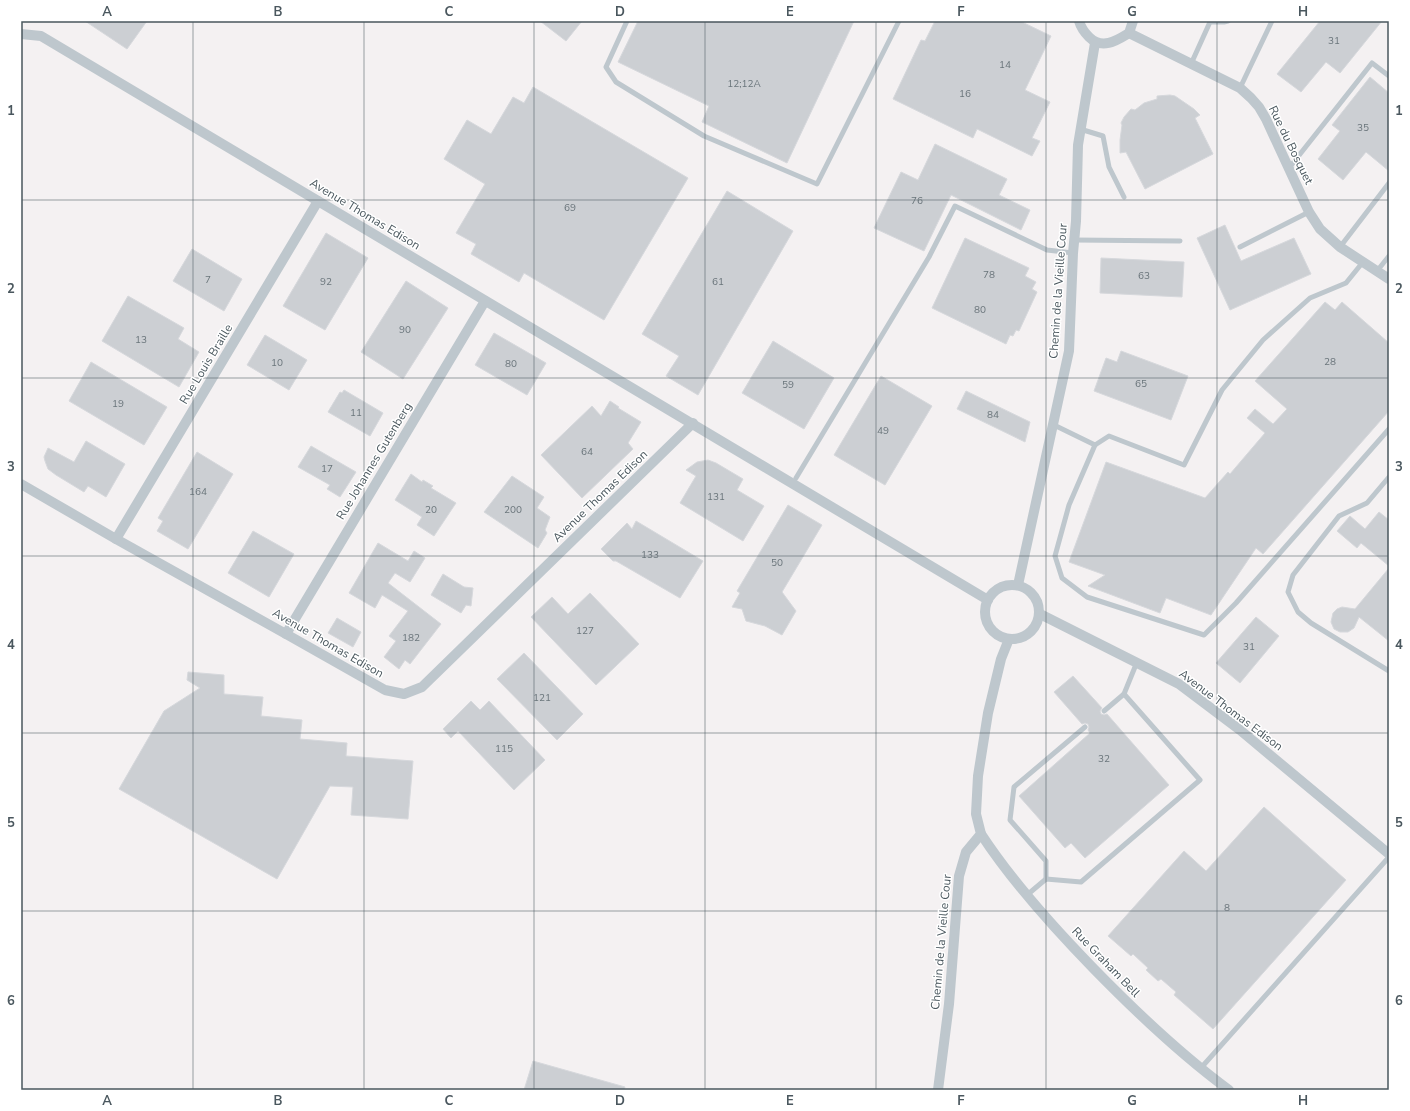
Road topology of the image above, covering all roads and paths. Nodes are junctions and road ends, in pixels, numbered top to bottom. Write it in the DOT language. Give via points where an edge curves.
graph roads {
  1 [pos="626,21"];
  2 [pos="899,21"];
  3 [pos="1079,21"];
  4 [pos="1133,21"];
  5 [pos="1228,21"];
  6 [pos="1272,21"];
  7 [pos="1130,33"];
  8 [pos="21,34"];
  9 [pos="1094,43"];
  10 [pos="1191,64"];
  11 [pos="1389,76"];
  12 [pos="1240,88"];
  13 [pos="1080,128"];
  14 [pos="1289,168"];
  15 [pos="1389,183"];
  16 [pos="1124,198"];
  17 [pos="318,201"];
  18 [pos="1309,212"];
  19 [pos="1074,240"];
  20 [pos="1180,241"];
  21 [pos="1240,247"];
  22 [pos="1340,247"];
  23 [pos="1073,252"];
  24 [pos="1389,256"];
  25 [pos="1363,262"];
  26 [pos="1377,271"];
  27 [pos="1389,279"];
  28 [pos="484,301"];
  29 [pos="693,423"];
  30 [pos="1054,425"];
  31 [pos="1389,429"];
  32 [pos="1095,445"];
  33 [pos="1389,477"];
  34 [pos="796,478"];
  35 [pos="21,484"];
  36 [pos="116,539"];
  37 [pos="1018,585"];
  38 [pos="988,600"];
  39 [pos="1040,614"];
  40 [pos="286,634"];
  41 [pos="1009,639"];
  42 [pos="1137,662"];
  43 [pos="1389,671"];
  44 [pos="1124,694"];
  45 [pos="1104,711"];
  46 [pos="1085,727"];
  47 [pos="981,834"];
  48 [pos="1389,855"];
  49 [pos="1046,880"];
  50 [pos="1027,895"];
  51 [pos="1200,1069"];
  52 [pos="938,1090"];
  53 [pos="1229,1090"];
  1 -- 2 [label="lane" via="606,67 616,82 704,136 817,184"];
  3 -- 9 [label="street" via="1083,31"];
  4 -- 7 [label="street"];
  5 -- 10 [label="lane" via="1210,22"];
  6 -- 12 [label="lane"];
  7 -- 9 [label="street" via="1110,43"];
  7 -- 10 [label="street, Rue du Bosquet"];
  8 -- 17 [label="street, Avenue Thomas Edison" via="41,36"];
  9 -- 13 [label="street, Chemin de la Vieille Cour"];
  10 -- 12 [label="street, Rue du Bosquet"];
  11 -- 14 [label="lane" via="1372,63"];
  12 -- 14 [label="street, Rue du Bosquet" via="1259,107"];
  13 -- 16 [label="lane" via="1103,136 1109,167"];
  13 -- 19 [label="street, Chemin de la Vieille Cour"];
  14 -- 18 [label="street, Rue du Bosquet"];
  15 -- 22 [label="lane"];
  17 -- 28 [label="street, Avenue Thomas Edison"];
  17 -- 36 [label="street, Rue Louis Braille"];
  18 -- 21 [label="lane"];
  18 -- 22 [label="street, Rue du Bosquet" via="1320,229"];
  19 -- 20 [label="lane"];
  19 -- 23 [label="street, Chemin de la Vieille Cour"];
  22 -- 25 [label="street, Rue du Bosquet"];
  23 -- 30 [label="street, Chemin de la Vieille Cour" via="1069,351"];
  23 -- 34 [label="lane" via="1047,250 955,206 929,257"];
  24 -- 26 [label="lane"];
  25 -- 26 [label="street, Rue du Bosquet"];
  25 -- 32 [label="lane" via="1346,283 1310,298 1263,340 1222,390 1184,465 1109,436"];
  26 -- 27 [label="street, Rue du Bosquet"];
  28 -- 29 [label="street, Avenue Thomas Edison"];
  28 -- 40 [label="street, Rue Johannes Gutenberg"];
  29 -- 38 [label="street, Avenue Thomas Edison"];
  29 -- 40 [label="street, Avenue Thomas Edison" via="422,687 404,694 385,690"];
  30 -- 32 [label="lane"];
  30 -- 37 [label="street, Chemin de la Vieille Cour"];
  31 -- 32 [label="lane" via="1236,603 1204,635 1087,597 1062,578 1055,556 1069,505"];
  33 -- 43 [label="lane" via="1367,503 1338,516 1293,575 1288,592 1298,612 1311,623"];
  35 -- 36 [label="street, Avenue Thomas Edison"];
  36 -- 40 [label="street, Avenue Thomas Edison"];
  37 -- 38 [label="street" via="1000,588"];
  37 -- 39 [label="street" via="1034,596"];
  38 -- 41 [label="street" via="985,615 988,624 1001,637"];
  39 -- 41 [label="street" via="1034,628 1027,635 1019,639"];
  39 -- 42 [label="street, Avenue Thomas Edison"];
  41 -- 47 [label="street" via="1001,659 990,705 978,776 976,814"];
  42 -- 44 [label="lane"];
  42 -- 48 [label="street, Avenue Thomas Edison" via="1179,684 1234,725"];
  44 -- 45 [label="lane"];
  44 -- 49 [label="lane" via="1200,780 1081,882"];
  46 -- 49 [label="lane" via="1014,787 1010,820 1046,860"];
  47 -- 50 [label="street, Rue Graham Bell"];
  47 -- 52 [label="street, Chemin de la Vieille Cour" via="966,852 959,876 949,1004"];
  48 -- 51 [label="lane"];
  49 -- 50 [label="lane"];
  50 -- 51 [label="street, Rue Graham Bell" via="1066,940 1138,1014"];
  51 -- 53 [label="street, Rue Graham Bell"];
}
